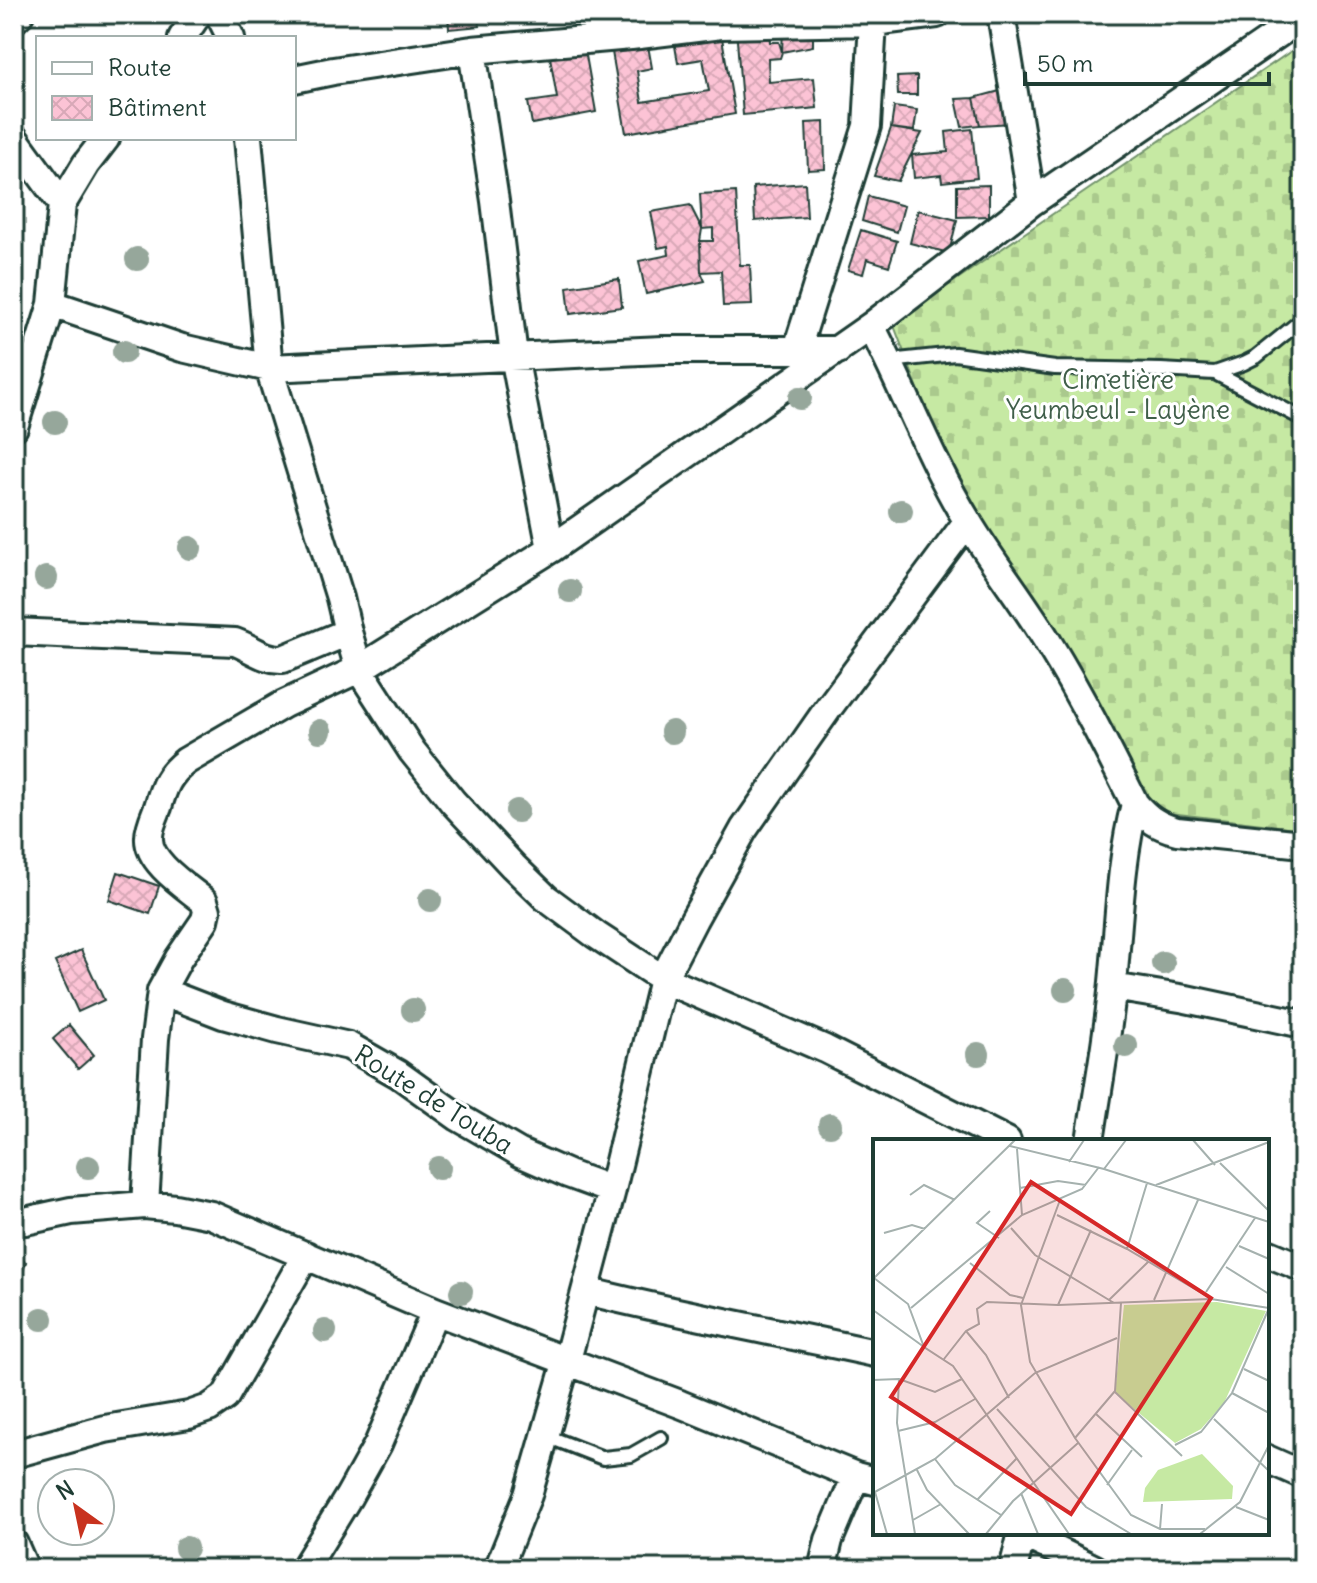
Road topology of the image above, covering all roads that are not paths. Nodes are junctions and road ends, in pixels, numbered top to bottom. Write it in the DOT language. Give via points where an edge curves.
graph roads {
  1 [pos="20,14"];
  2 [pos="198,14"];
  3 [pos="219,14"];
  4 [pos="937,14"];
  5 [pos="1001,14"];
  6 [pos="1303,17"];
  7 [pos="14,20"];
  8 [pos="720,20"];
  9 [pos="873,22"];
  10 [pos="183,36"];
  11 [pos="230,36"];
  12 [pos="472,50"];
  13 [pos="296,79"];
  14 [pos="14,138"];
  15 [pos="104,140"];
  16 [pos="248,140"];
  17 [pos="1032,202"];
  18 [pos="62,204"];
  19 [pos="52,304"];
  20 [pos="1303,319"];
  21 [pos="871,326"];
  22 [pos="797,349"];
  23 [pos="838,350"];
  24 [pos="514,356"];
  25 [pos="889,361"];
  26 [pos="269,368"];
  27 [pos="1215,373"];
  28 [pos="18,398"];
  29 [pos="1303,419"];
  30 [pos="14,427"];
  31 [pos="967,522"];
  32 [pos="551,549"];
  33 [pos="14,632"];
  34 [pos="348,632"];
  35 [pos="359,669"];
  36 [pos="1135,804"];
  37 [pos="1303,844"];
  38 [pos="663,979"];
  39 [pos="1113,987"];
  40 [pos="161,991"];
  41 [pos="1303,1024"];
  42 [pos="1003,1139"];
  43 [pos="1090,1139"];
  44 [pos="612,1190"];
  45 [pos="145,1205"];
  46 [pos="14,1219"];
  47 [pos="1269,1254"];
  48 [pos="306,1255"];
  49 [pos="1303,1268"];
  50 [pos="586,1291"];
  51 [pos="435,1311"];
  52 [pos="873,1353"];
  53 [pos="567,1360"];
  54 [pos="544,1435"];
  55 [pos="661,1438"];
  56 [pos="14,1454"];
  57 [pos="1269,1460"];
  58 [pos="1303,1475"];
  59 [pos="866,1479"];
  60 [pos="1022,1535"];
  61 [pos="1026,1535"];
  62 [pos="14,1544"];
  63 [pos="25,1569"];
  64 [pos="304,1569"];
  65 [pos="498,1569"];
  66 [pos="822,1569"];
  67 [pos="1013,1569"];
  68 [pos="1095,1569"];
  1 -- 7 [label="street"];
  2 -- 10 [label="street"];
  3 -- 11 [label="street"];
  4 -- 9 [label="street"];
  5 -- 17 [label="street"];
  6 -- 17 [label="street"];
  8 -- 9 [label="street"];
  8 -- 12 [label="street" via="631,36"];
  9 -- 22 [label="street" via="867,126"];
  12 -- 13 [label="street"];
  12 -- 24 [label="street"];
  14 -- 18 [label="street"];
  15 -- 18 [label="street"];
  16 -- 26 [label="street"];
  17 -- 21 [label="street"];
  18 -- 19 [label="street"];
  19 -- 26 [label="street" via="182,348"];
  19 -- 28 [label="street"];
  20 -- 27 [label="lane" via="1256,357"];
  21 -- 23 [label="street"];
  21 -- 25 [label="street"];
  22 -- 23 [label="street"];
  22 -- 24 [label="street"];
  23 -- 32 [label="street"];
  24 -- 26 [label="street"];
  24 -- 32 [label="street"];
  25 -- 27 [label="lane" via="955,354 1055,368"];
  25 -- 31 [label="street"];
  26 -- 34 [label="street"];
  27 -- 29 [label="lane"];
  28 -- 30 [label="street"];
  31 -- 36 [label="street" via="1069,676"];
  31 -- 38 [label="street" via="744,829"];
  32 -- 35 [label="street"];
  33 -- 34 [label="street" via="235,642 271,660"];
  34 -- 35 [label="street"];
  35 -- 38 [label="street" via="412,751 513,866 546,898"];
  35 -- 40 [label="street" via="284,704 186,761 165,783 148,839 152,852 204,901 207,911"];
  36 -- 37 [label="street" via="1159,826 1177,831"];
  36 -- 39 [label="street" via="1124,860"];
  38 -- 42 [label="street" via="825,1049"];
  38 -- 44 [label="street"];
  39 -- 41 [label="street"];
  39 -- 43 [label="street"];
  40 -- 44 [label="street, Route de Touba" via="223,1015 349,1046 520,1153"];
  40 -- 45 [label="street"];
  44 -- 50 [label="street"];
  45 -- 46 [label="street"];
  45 -- 48 [label="street" via="211,1215"];
  47 -- 49 [label="street"];
  48 -- 51 [label="street"];
  48 -- 56 [label="street" via="225,1397 209,1408"];
  50 -- 52 [label="street"];
  50 -- 53 [label="street"];
  51 -- 53 [label="street"];
  51 -- 64 [label="street" via="378,1444"];
  53 -- 54 [label="street"];
  53 -- 59 [label="street"];
  54 -- 55 [label="lane" via="603,1458 631,1455"];
  54 -- 65 [label="street" via="528,1495"];
  57 -- 58 [label="street"];
  59 -- 66 [label="street" via="829,1540"];
  60 -- 67 [label="street"];
  61 -- 68 [label="street"];
  62 -- 63 [label="street"];
}
